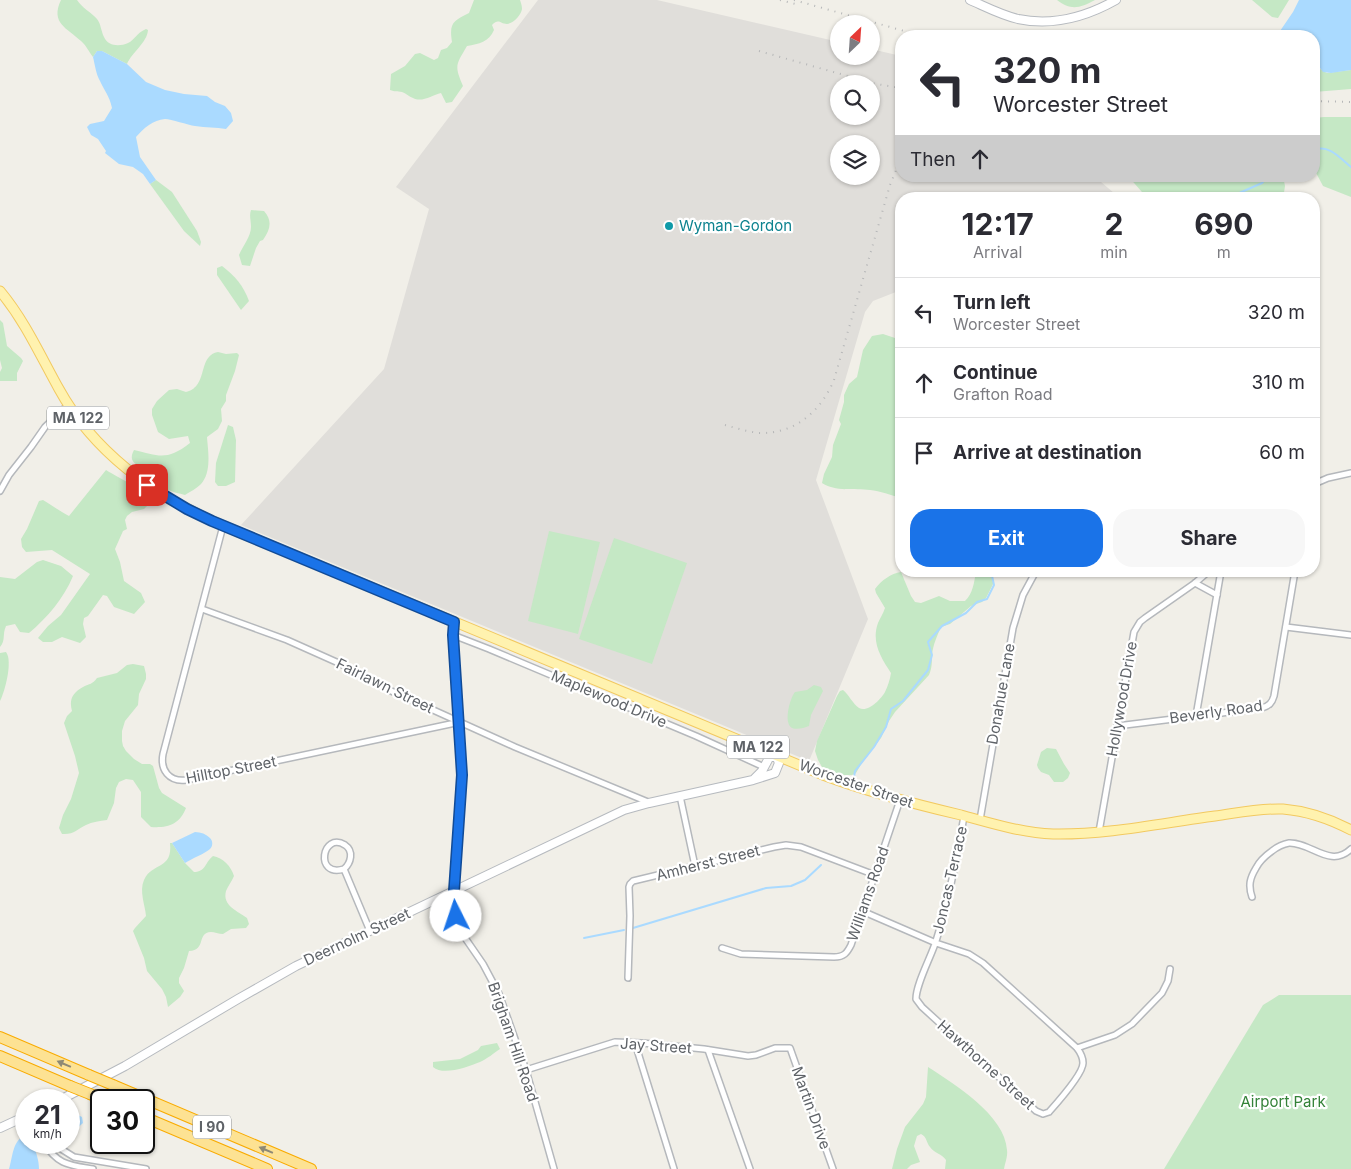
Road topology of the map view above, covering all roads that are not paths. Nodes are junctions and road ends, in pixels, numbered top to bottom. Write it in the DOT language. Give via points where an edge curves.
graph roads {
  1 [pos="970,0"];
  2 [pos="1116,0"];
  3 [pos="0,291"];
  4 [pos="69,404"];
  5 [pos="1351,472"];
  6 [pos="1320,481"];
  7 [pos="0,492"];
  8 [pos="223,526"];
  9 [pos="1033,577"];
  10 [pos="1202,577"];
  11 [pos="1220,577"];
  12 [pos="1294,577"];
  13 [pos="1195,583"];
  14 [pos="1217,595"];
  15 [pos="202,609"];
  16 [pos="454,622"];
  17 [pos="1286,627"];
  18 [pos="453,635"];
  19 [pos="1351,635"];
  20 [pos="1196,716"];
  21 [pos="460,722"];
  22 [pos="1117,726"];
  23 [pos="776,755"];
  24 [pos="764,767"];
  25 [pos="753,780"];
  26 [pos="680,796"];
  27 [pos="900,800"];
  28 [pos="649,803"];
  29 [pos="964,816"];
  30 [pos="980,820"];
  31 [pos="1351,830"];
  32 [pos="1100,832"];
  33 [pos="1351,849"];
  34 [pos="695,866"];
  35 [pos="344,868"];
  36 [pos="875,875"];
  37 [pos="454,891"];
  38 [pos="1252,897"];
  39 [pos="862,911"];
  40 [pos="370,931"];
  41 [pos="936,943"];
  42 [pos="722,948"];
  43 [pos="1170,969"];
  44 [pos="628,978"];
  45 [pos="0,1037"];
  46 [pos="636,1043"];
  47 [pos="790,1048"];
  48 [pos="1077,1048"];
  49 [pos="708,1050"];
  50 [pos="0,1056"];
  51 [pos="526,1070"];
  52 [pos="80,1090"];
  53 [pos="90,1094"];
  54 [pos="15,1121"];
  55 [pos="155,1122"];
  56 [pos="0,1128"];
  57 [pos="50,1154"];
  58 [pos="70,1154"];
  59 [pos="93,1169"];
  60 [pos="146,1169"];
  61 [pos="267,1169"];
  62 [pos="311,1169"];
  63 [pos="554,1169"];
  64 [pos="674,1169"];
  65 [pos="750,1169"];
  66 [pos="833,1169"];
  1 -- 2 [label="street" via="1018,19 1048,21 1082,16"];
  3 -- 4 [label="main road, MA 122" via="22,320"];
  4 -- 7 [label="street" via="44,427"];
  4 -- 8 [label="main road, Worcester Street / MA 122" via="98,442 124,467 151,488"];
  5 -- 6 [label="street"];
  8 -- 15 [label="street, Hilltop Street"];
  8 -- 16 [label="main road, Worcester Street / MA 122"];
  9 -- 30 [label="street, Donahue Lane" via="1023,595 1013,628"];
  10 -- 13 [label="street, Hollywood Drive"];
  11 -- 14 [label="street"];
  12 -- 17 [label="street, Beverly Road"];
  13 -- 14 [label="street"];
  13 -- 22 [label="street, Hollywood Drive" via="1136,627"];
  14 -- 20 [label="street"];
  15 -- 21 [label="street, Fairlawn Street" via="287,640"];
  15 -- 21 [label="street, Hilltop Street" via="162,758 167,774 176,780"];
  16 -- 18 [label="street, Brigham Hill Road"];
  16 -- 23 [label="main road, Worcester Street / MA 122"];
  17 -- 19 [label="street"];
  17 -- 20 [label="street, Beverly Road" via="1274,696 1268,706"];
  18 -- 21 [label="street, Brigham Hill Road"];
  18 -- 24 [label="street, Maplewood Drive"];
  20 -- 22 [label="street, Beverly Road"];
  21 -- 28 [label="street, Fairlawn Street"];
  21 -- 37 [label="street, Brigham Hill Road" via="462,786"];
  22 -- 32 [label="street, Hollywood Drive"];
  23 -- 24 [label="street" via="769,758"];
  23 -- 25 [label="street, Deernolm Street" via="779,763 775,773"];
  23 -- 27 [label="main road, Worcester Street / MA 122" via="843,782"];
  24 -- 25 [label="street"];
  25 -- 26 [label="street, Deernolm Street"];
  26 -- 28 [label="street, Deernolm Street"];
  26 -- 34 [label="street"];
  27 -- 29 [label="main road, Worcester Street / MA 122"];
  27 -- 36 [label="street, Williams Road"];
  28 -- 37 [label="street, Deernolm Street" via="612,815"];
  29 -- 30 [label="main road, Worcester Street / MA 122"];
  29 -- 41 [label="street, Joncas Terrace" via="950,895"];
  30 -- 32 [label="main road, Worcester Street / MA 122" via="1044,833"];
  31 -- 32 [label="main road, Worcester Street / MA 122" via="1323,817 1281,809 1253,810"];
  33 -- 38 [label="street" via="1333,856 1296,844 1279,846 1263,857 1255,869 1249,885"];
  34 -- 36 [label="street, Amherst Street" via="786,845"];
  34 -- 44 [label="street, Amherst Street" via="630,884"];
  35 -- 35 [label="street" via="336,870 326,864 324,854 331,845 342,844 349,850 351,859"];
  35 -- 40 [label="street"];
  36 -- 39 [label="street, Williams Road"];
  37 -- 40 [label="street, Deernolm Street"];
  37 -- 51 [label="street, Brigham Hill Road" via="459,928 499,994"];
  39 -- 41 [label="street"];
  39 -- 42 [label="street, Williams Road" via="851,945 841,957 741,954"];
  40 -- 52 [label="street, Deernolm Street" via="296,966"];
  41 -- 48 [label="street" via="970,954 983,963"];
  41 -- 48 [label="street, Hawthorne Street" via="918,990 917,1002 1038,1112 1049,1112 1080,1072 1083,1062"];
  43 -- 48 [label="street" via="1162,993 1132,1024 1115,1035"];
  62 -- 45 [label="highway, I 90, one-way, bridge"];
  46 -- 49 [label="street, Jay Street"];
  46 -- 51 [label="street, Jay Street" via="610,1043"];
  46 -- 64 [label="street"];
  47 -- 49 [label="street, Jay Street" via="775,1048 752,1056"];
  47 -- 66 [label="street, Martin Drive"];
  49 -- 65 [label="street"];
  50 -- 53 [label="highway, bridge"];
  51 -- 63 [label="street, Brigham Hill Road"];
  54 -- 56 [label="street"];
  55 -- 61 [label="highway, I 90"];
  57 -- 59 [label="street" via="68,1165"];
  58 -- 60 [label="street"];
}
